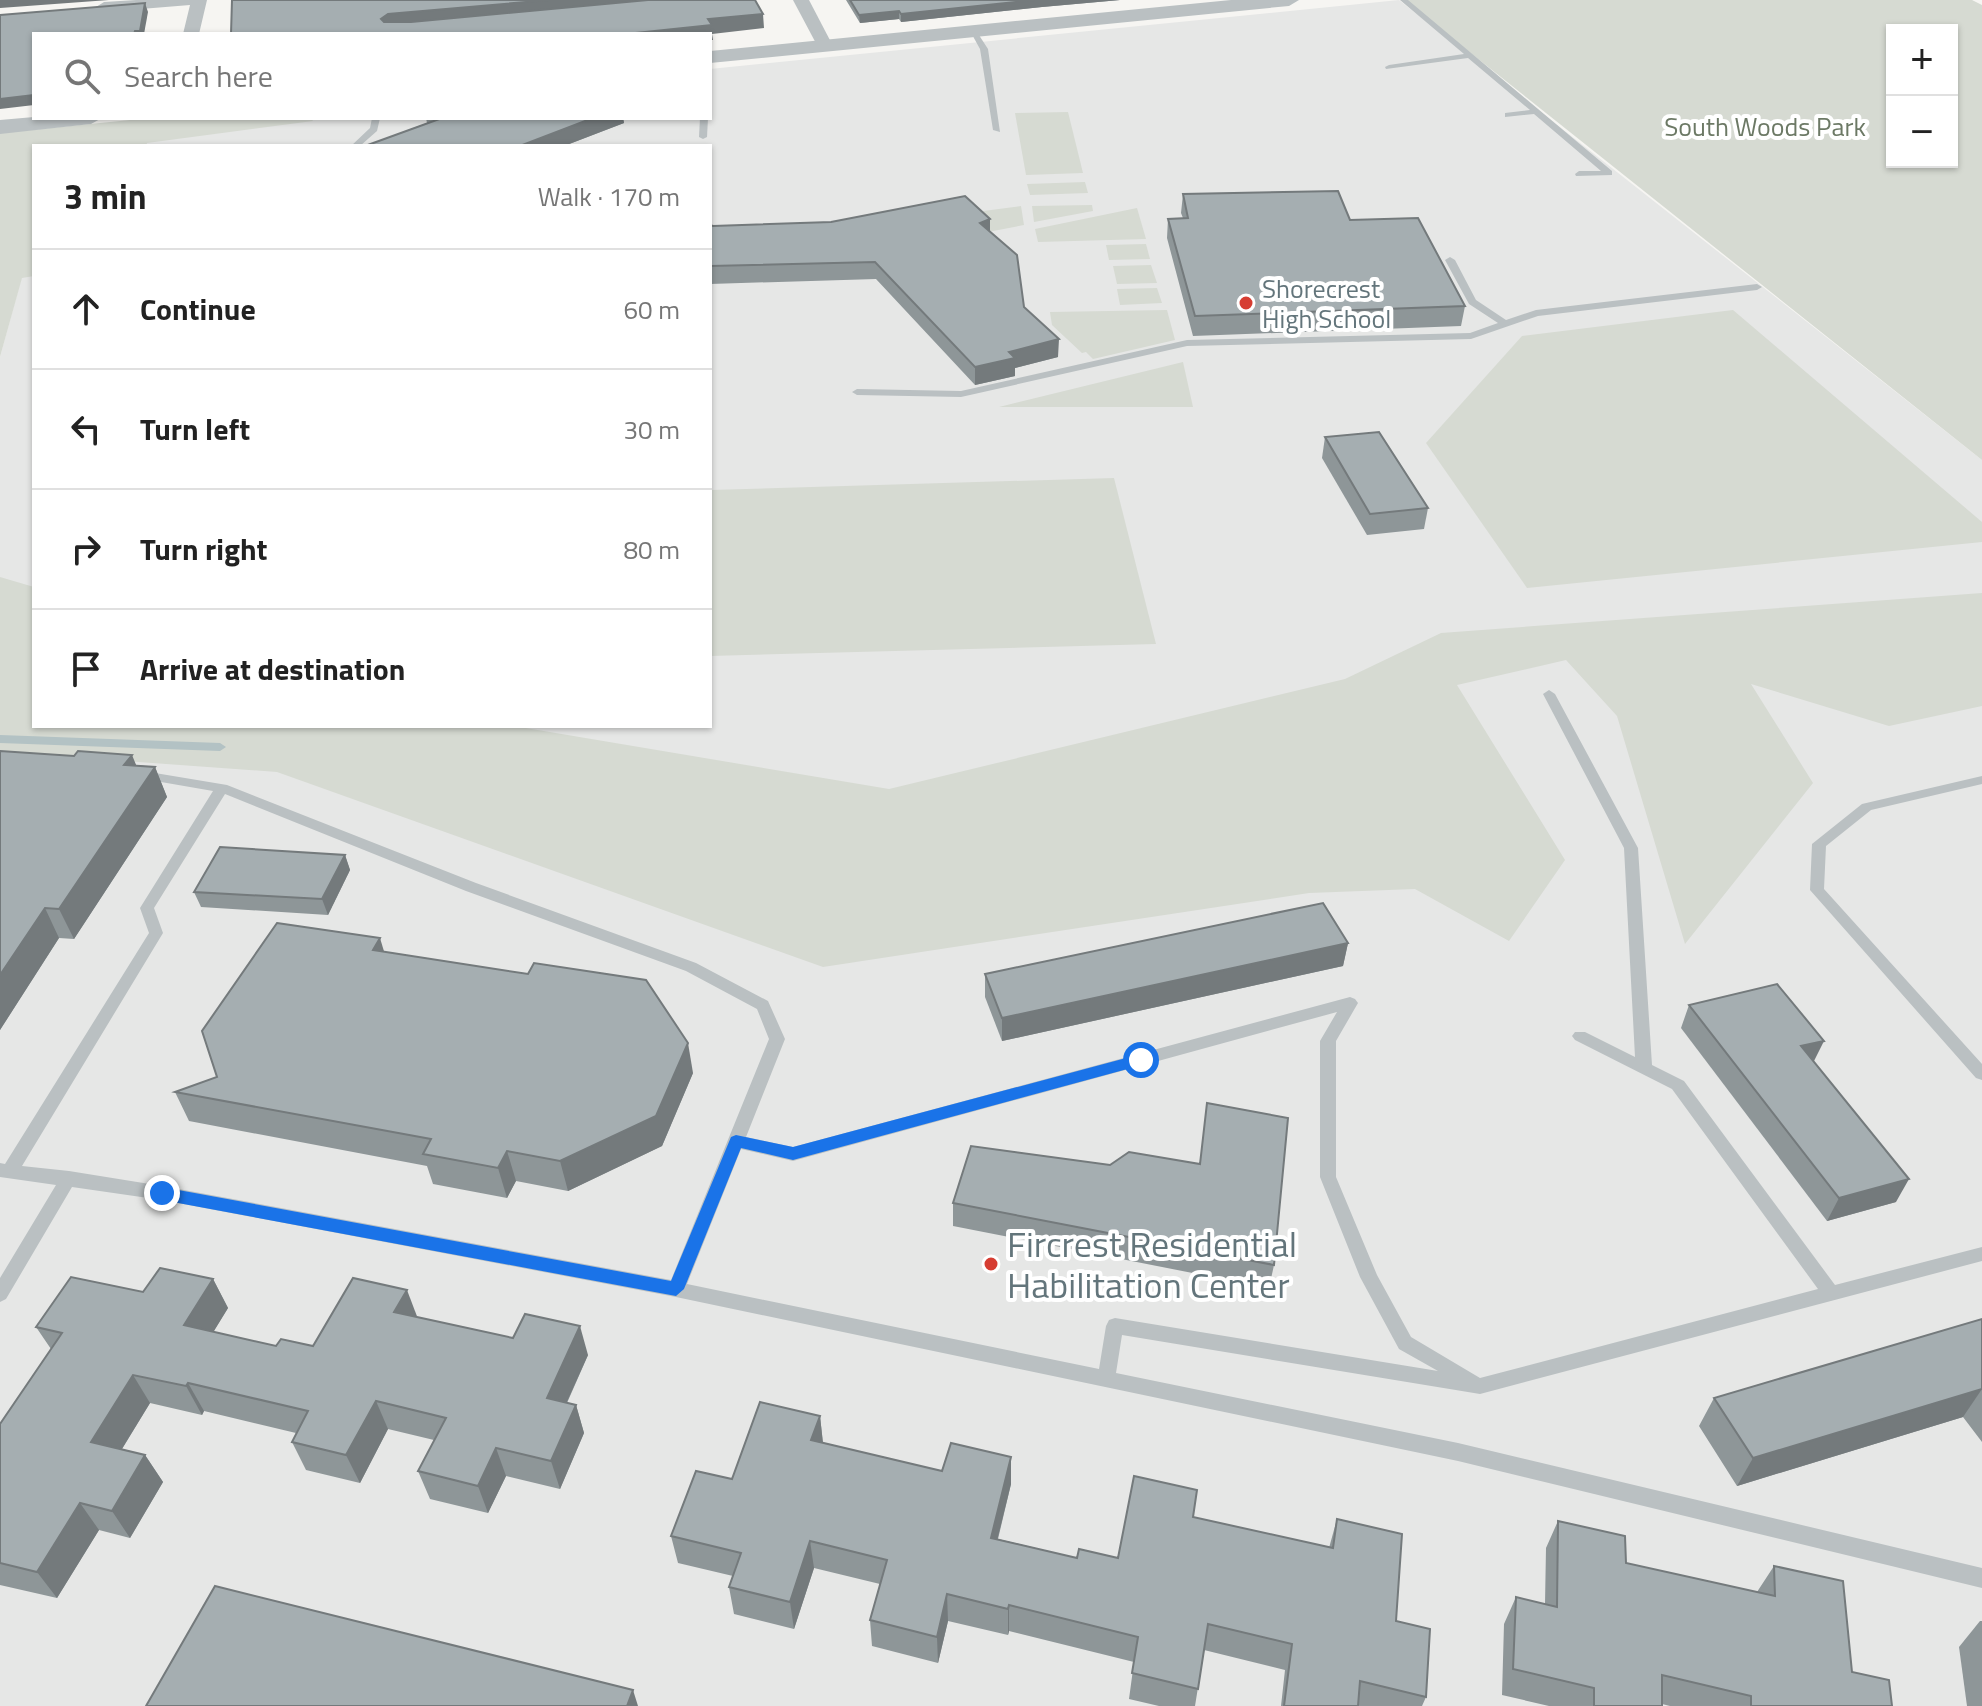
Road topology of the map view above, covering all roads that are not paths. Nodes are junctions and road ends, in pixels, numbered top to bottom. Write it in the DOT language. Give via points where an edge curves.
graph roads {
  1 [pos="196,0"];
  2 [pos="801,0"];
  3 [pos="1289,0"];
  4 [pos="1404,0"];
  5 [pos="93,8"];
  6 [pos="972,31"];
  7 [pos="191,32"];
  8 [pos="825,46"];
  9 [pos="1466,56"];
  10 [pos="712,57"];
  11 [pos="1389,67"];
  12 [pos="1533,112"];
  13 [pos="1508,115"];
  14 [pos="71,120"];
  15 [pos="376,120"];
  16 [pos="704,120"];
  17 [pos="0,127"];
  18 [pos="997,130"];
  19 [pos="703,137"];
  20 [pos="357,144"];
  21 [pos="1579,174"];
  22 [pos="1450,260"];
  23 [pos="1757,287"];
  24 [pos="1505,324"];
  25 [pos="857,392"];
  26 [pos="1549,694"];
  27 [pos="121,772"];
  28 [pos="1982,780"];
  29 [pos="222,788"];
  30 [pos="1580,1036"];
  31 [pos="1644,1068"];
  32 [pos="1982,1074"];
  33 [pos="736,1141"];
  34 [pos="5,1170"];
  35 [pos="69,1178"];
  36 [pos="1982,1254"];
  37 [pos="676,1289"];
  38 [pos="1831,1293"];
  39 [pos="0,1294"];
  40 [pos="1106,1380"];
  41 [pos="1480,1386"];
  42 [pos="1982,1578"];
  1 -- 5 [label="street"];
  1 -- 7 [label="street"];
  2 -- 8 [label="street"];
  3 -- 6 [label="street"];
  4 -- 9 [label="lane"];
  6 -- 8 [label="street"];
  6 -- 18 [label="lane" via="984,49"];
  8 -- 10 [label="street"];
  9 -- 11 [label="lane"];
  9 -- 12 [label="lane"];
  12 -- 13 [label="lane"];
  12 -- 21 [label="lane" via="1609,173"];
  14 -- 17 [label="street"];
  15 -- 20 [label="lane" via="374,129"];
  16 -- 19 [label="lane"];
  22 -- 24 [label="lane" via="1472,302"];
  23 -- 24 [label="lane" via="1536,313"];
  24 -- 25 [label="lane" via="1458,337 1187,343 961,394"];
  26 -- 31 [label="lane" via="1631,848"];
  27 -- 29 [label="lane"];
  28 -- 32 [label="lane" via="1867,807 1819,844 1817,890"];
  29 -- 33 [label="lane" via="691,967 763,1005 777,1039"];
  29 -- 34 [label="lane" via="147,908 156,933"];
  30 -- 31 [label="lane"];
  31 -- 38 [label="lane" via="1678,1085"];
  33 -- 37 [label="lane"];
  33 -- 41 [label="lane" via="793,1154 1350,1003 1328,1041 1328,1177 1369,1277 1405,1343"];
  34 -- 35 [label="lane"];
  35 -- 37 [label="lane"];
  35 -- 39 [label="lane"];
  36 -- 38 [label="lane"];
  37 -- 40 [label="lane"];
  38 -- 41 [label="lane"];
  40 -- 41 [label="lane" via="1115,1326"];
  40 -- 42 [label="lane" via="1458,1452"];
}
